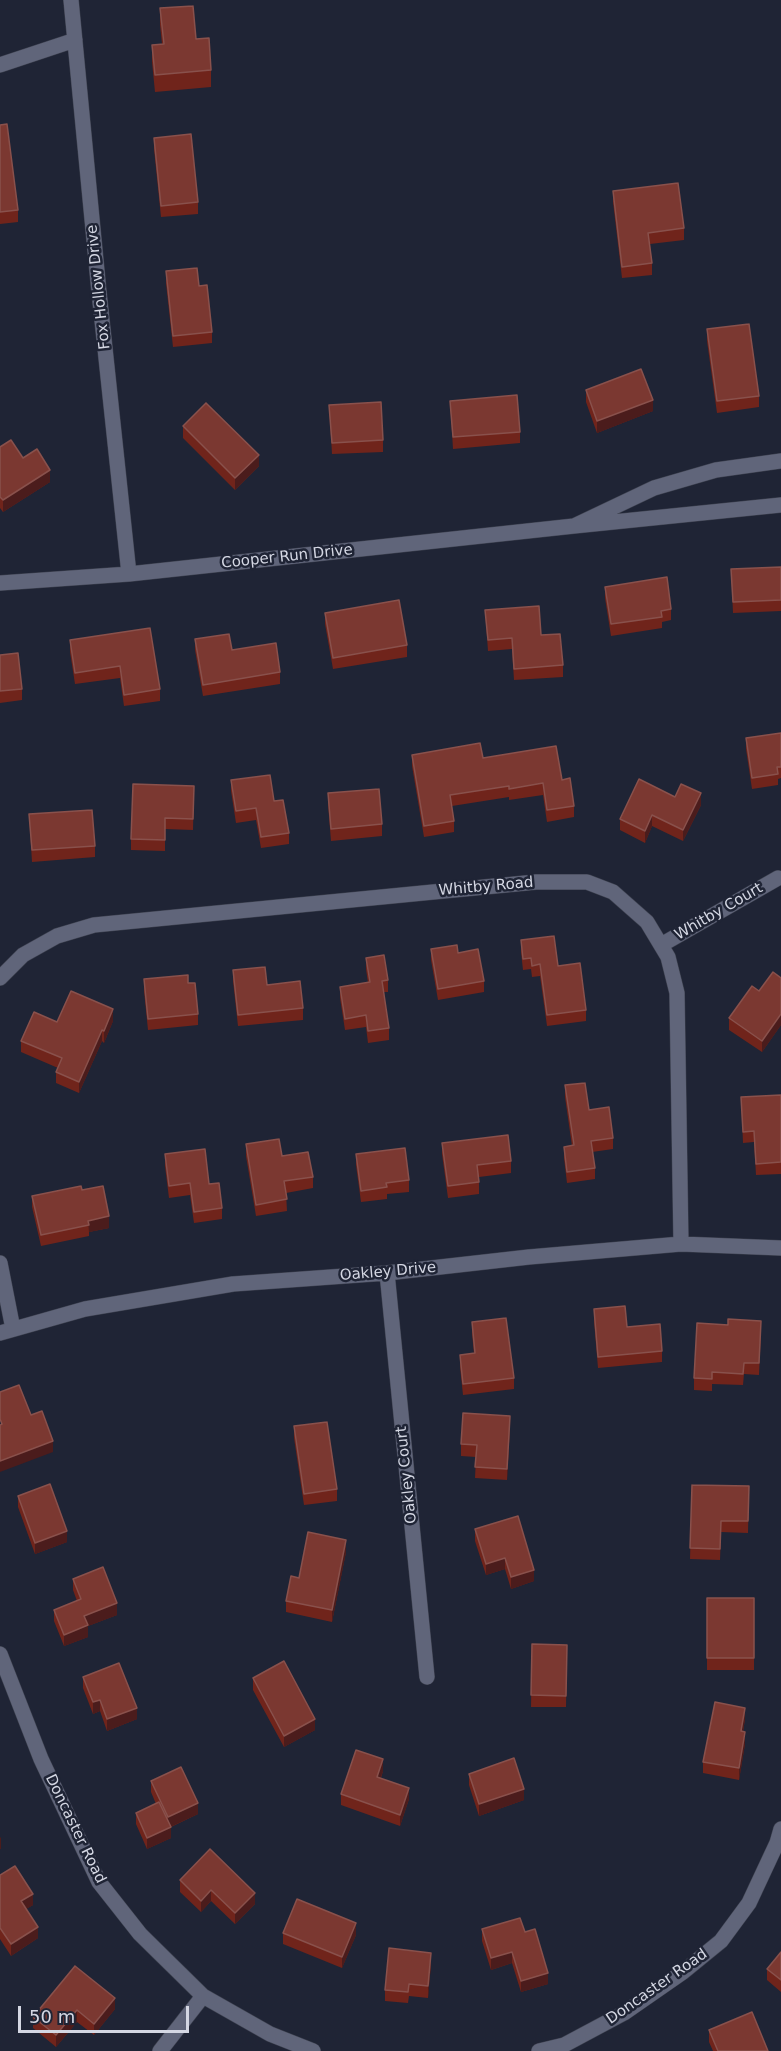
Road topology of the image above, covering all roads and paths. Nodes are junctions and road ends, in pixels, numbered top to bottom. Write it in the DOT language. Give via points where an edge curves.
graph roads {
  1 [pos="71,0"];
  2 [pos="75,40"];
  3 [pos="0,64"];
  4 [pos="781,461"];
  5 [pos="781,505"];
  6 [pos="574,526"];
  7 [pos="129,574"];
  8 [pos="0,583"];
  9 [pos="778,878"];
  10 [pos="661,945"];
  11 [pos="0,978"];
  12 [pos="681,1244"];
  13 [pos="781,1248"];
  14 [pos="0,1263"];
  15 [pos="387,1274"];
  16 [pos="6,1331"];
  17 [pos="0,1654"];
  18 [pos="427,1677"];
  19 [pos="781,1829"];
  20 [pos="203,1996"];
  21 [pos="160,2051"];
  22 [pos="313,2051"];
  23 [pos="539,2051"];
  1 -- 2 [label="street, Fox Hollow Drive"];
  2 -- 3 [label="street"];
  2 -- 7 [label="street, Fox Hollow Drive"];
  4 -- 6 [label="street, Cooper Run Drive" via="716,470 654,489"];
  5 -- 6 [label="street, Cooper Run Drive"];
  6 -- 7 [label="street, Cooper Run Drive"];
  7 -- 8 [label="street, Cooper Run Drive"];
  9 -- 10 [label="street, Whitby Court"];
  10 -- 11 [label="street, Whitby Road" via="647,922 613,892 587,882 536,882 94,925 57,936 23,955"];
  10 -- 12 [label="street, Whitby Road" via="677,993"];
  12 -- 13 [label="street, Oakley Drive"];
  12 -- 15 [label="street, Oakley Drive"];
  14 -- 16 [label="street"];
  15 -- 16 [label="street, Oakley Drive" via="233,1284 85,1309"];
  15 -- 18 [label="street, Oakley Court"];
  17 -- 20 [label="street, Doncaster Road" via="41,1759 99,1882 140,1934"];
  19 -- 23 [label="street, Doncaster Road" via="749,1903 721,1941 624,2013 564,2045"];
  20 -- 21 [label="street"];
  20 -- 22 [label="street, Doncaster Road" via="270,2034"];
}
